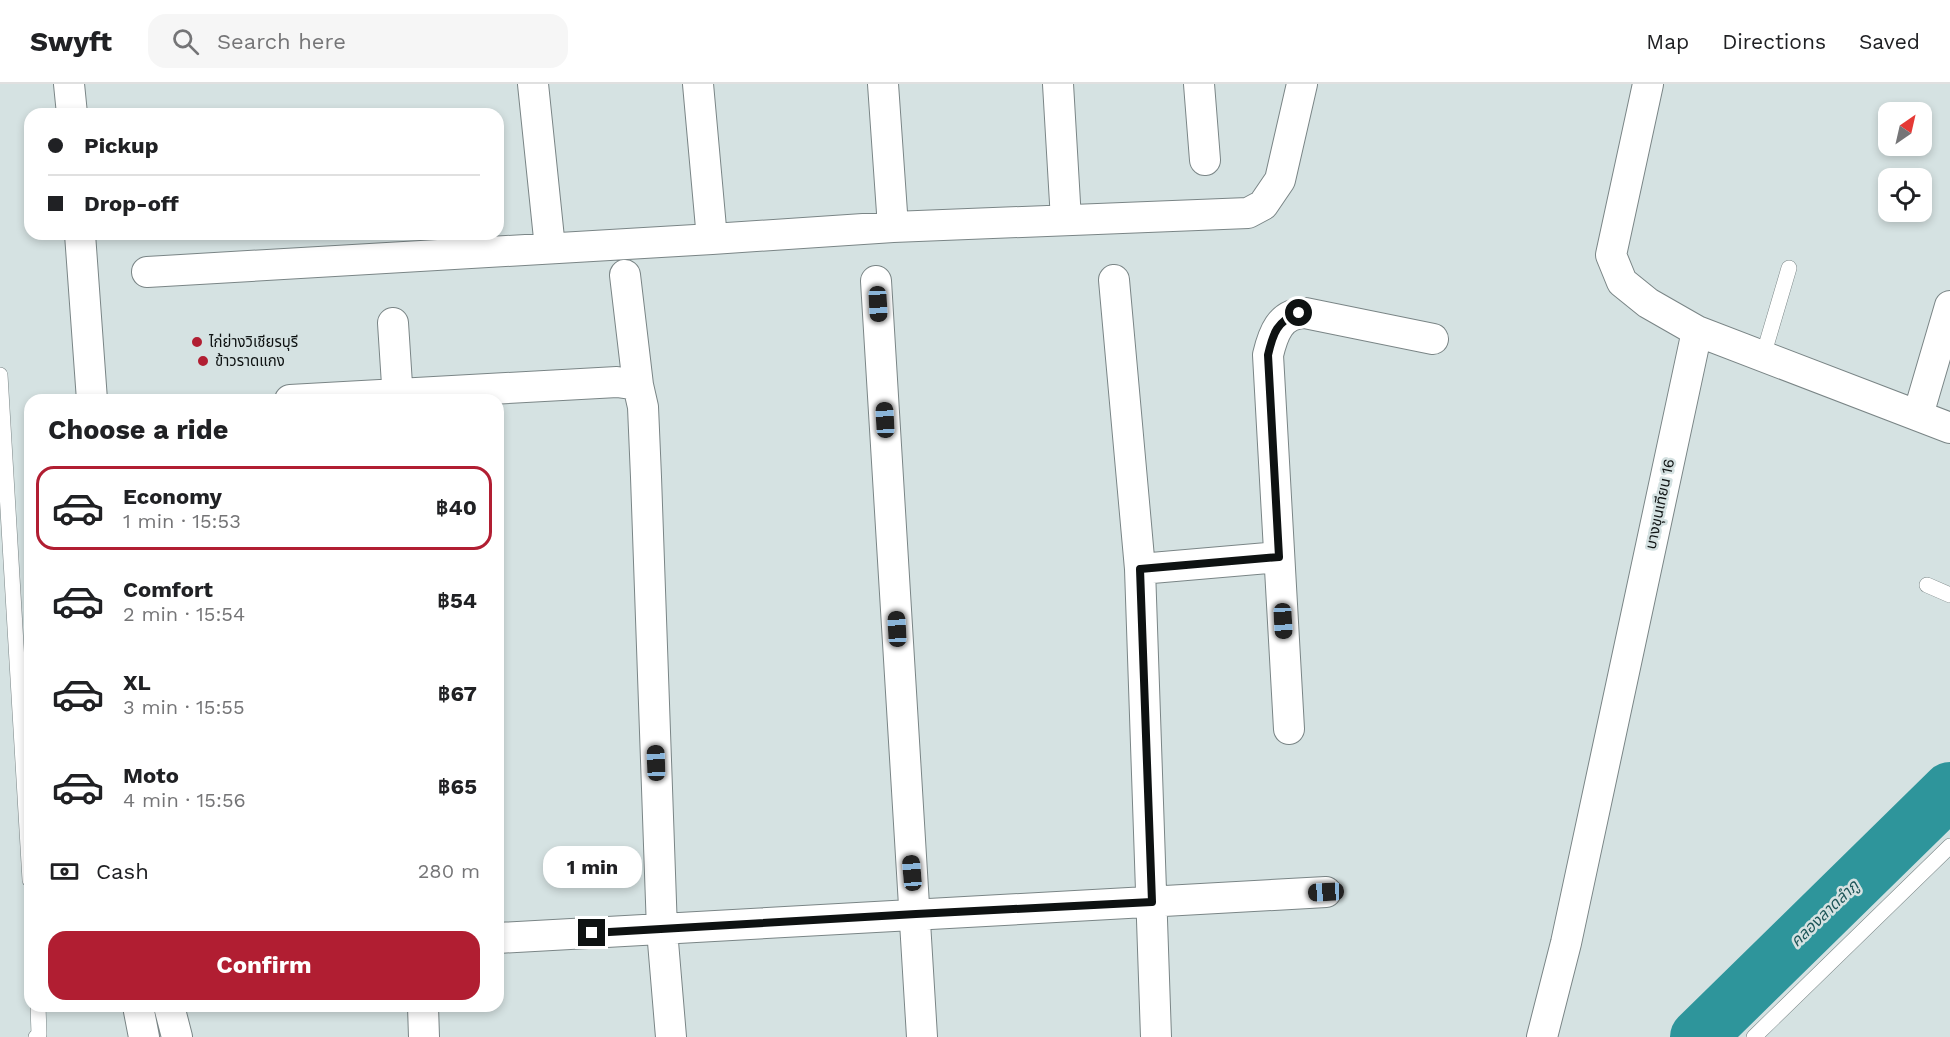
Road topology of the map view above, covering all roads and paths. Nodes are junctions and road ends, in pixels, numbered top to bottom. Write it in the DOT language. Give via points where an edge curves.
graph roads {
  1 [pos="69,84"];
  2 [pos="533,84"];
  3 [pos="698,84"];
  4 [pos="883,84"];
  5 [pos="1058,84"];
  6 [pos="1199,84"];
  7 [pos="1302,84"];
  8 [pos="1648,84"];
  9 [pos="71,108"];
  10 [pos="1205,160"];
  11 [pos="1066,220"];
  12 [pos="893,227"];
  13 [pos="712,239"];
  14 [pos="80,240"];
  15 [pos="550,248"];
  16 [pos="1789,267"];
  17 [pos="147,272"];
  18 [pos="625,275"];
  19 [pos="1114,280"];
  20 [pos="876,281"];
  21 [pos="1948,317"];
  22 [pos="393,323"];
  23 [pos="1697,331"];
  24 [pos="1433,339"];
  25 [pos="1763,356"];
  26 [pos="0,375"];
  27 [pos="638,385"];
  28 [pos="92,394"];
  29 [pos="398,394"];
  30 [pos="442,394"];
  31 [pos="1918,415"];
  32 [pos="1950,428"];
  33 [pos="1279,557"];
  34 [pos="1140,569"];
  35 [pos="1927,585"];
  36 [pos="1950,595"];
  37 [pos="1289,729"];
  38 [pos="24,779"];
  39 [pos="1950,846"];
  40 [pos="1326,892"];
  41 [pos="1152,902"];
  42 [pos="916,914"];
  43 [pos="662,930"];
  44 [pos="504,938"];
  45 [pos="38,1012"];
  46 [pos="139,1012"];
  47 [pos="171,1012"];
  48 [pos="423,1012"];
  49 [pos="36,1037"];
  50 [pos="144,1037"];
  51 [pos="177,1037"];
  52 [pos="424,1037"];
  53 [pos="671,1037"];
  54 [pos="922,1037"];
  55 [pos="1156,1037"];
  56 [pos="1542,1037"];
  57 [pos="1754,1037"];
  1 -- 9 [label="street"];
  2 -- 15 [label="street"];
  3 -- 13 [label="street"];
  4 -- 12 [label="street"];
  5 -- 11 [label="street"];
  6 -- 10 [label="street"];
  7 -- 11 [label="street" via="1280,180 1263,205 1248,213"];
  8 -- 23 [label="street" via="1611,255 1622,282 1648,303"];
  11 -- 12 [label="street"];
  12 -- 13 [label="street"];
  13 -- 15 [label="street"];
  14 -- 28 [label="street"];
  15 -- 17 [label="street"];
  16 -- 25 [label="lane"];
  18 -- 27 [label="street"];
  19 -- 34 [label="street"];
  20 -- 42 [label="street"];
  21 -- 31 [label="street"];
  22 -- 29 [label="street"];
  23 -- 25 [label="street"];
  23 -- 56 [label="street, บางขุนเทียน 16" via="1566,943"];
  24 -- 33 [label="street" via="1305,313 1280,323 1268,355"];
  25 -- 31 [label="street"];
  26 -- 38 [label="lane"];
  27 -- 30 [label="street" via="617,382"];
  27 -- 43 [label="street" via="643,407"];
  31 -- 32 [label="street"];
  33 -- 34 [label="street"];
  33 -- 37 [label="street"];
  34 -- 41 [label="street"];
  35 -- 36 [label="lane"];
  39 -- 57 [label="lane"];
  40 -- 41 [label="street"];
  41 -- 42 [label="street"];
  41 -- 55 [label="street"];
  42 -- 43 [label="street"];
  42 -- 54 [label="street"];
  43 -- 44 [label="street"];
  43 -- 53 [label="street"];
  45 -- 49 [label="lane"];
  46 -- 50 [label="street"];
  47 -- 51 [label="street"];
  48 -- 52 [label="street"];
}
